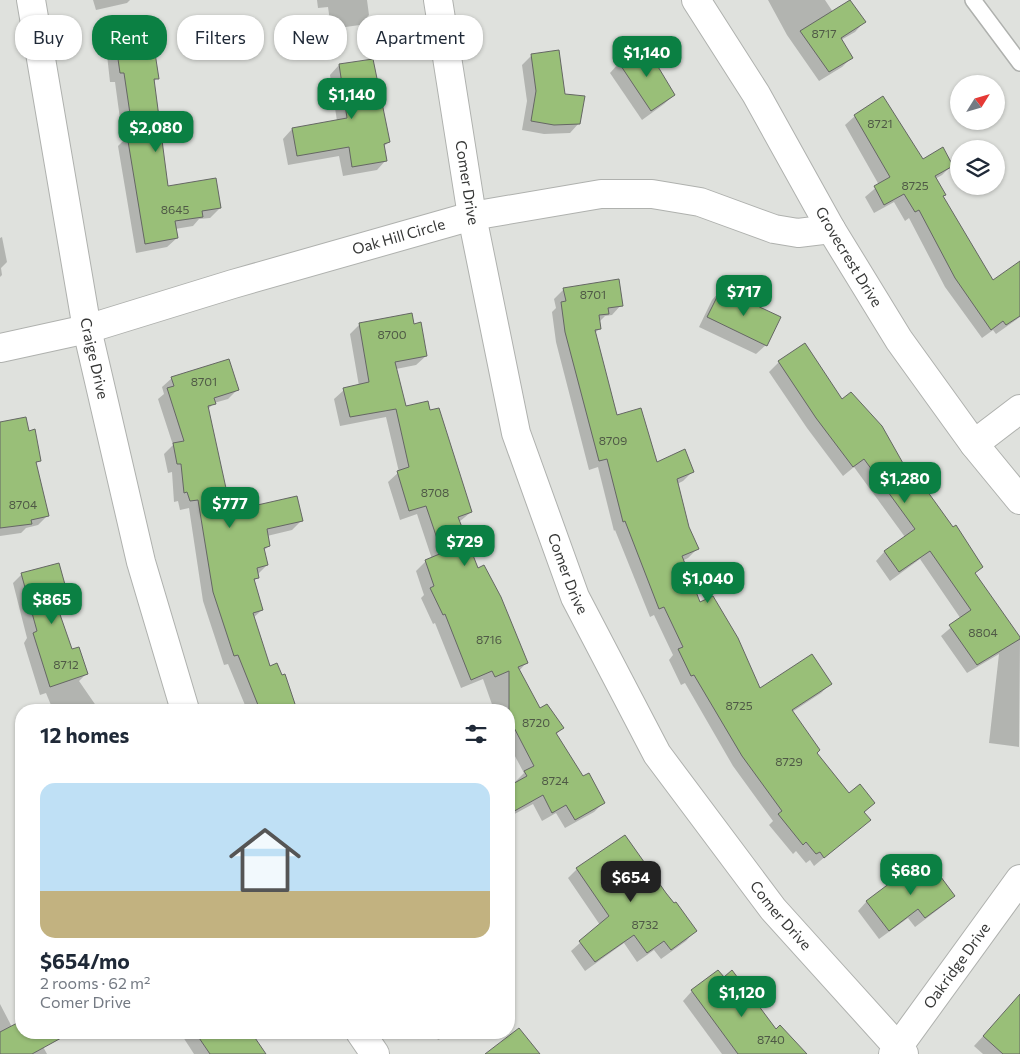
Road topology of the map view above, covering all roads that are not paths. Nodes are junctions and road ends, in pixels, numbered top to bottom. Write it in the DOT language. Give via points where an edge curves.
graph roads {
  1 [pos="31,0"];
  2 [pos="438,0"];
  3 [pos="696,0"];
  4 [pos="973,0"];
  5 [pos="1020,63"];
  6 [pos="472,216"];
  7 [pos="831,229"];
  8 [pos="86,328"];
  9 [pos="0,348"];
  10 [pos="1020,409"];
  11 [pos="974,444"];
  12 [pos="1020,500"];
  13 [pos="182,704"];
  14 [pos="1020,879"];
  15 [pos="365,1039"];
  16 [pos="898,1052"];
  17 [pos="375,1054"];
  1 -- 8 [label="street, Craige Drive"];
  2 -- 6 [label="street, Comer Drive"];
  3 -- 7 [label="street, Grovecrest Drive" via="756,94"];
  4 -- 5 [label="lane"];
  6 -- 7 [label="street, Oak Hill Circle" via="601,194 652,194 700,202 774,229 798,233"];
  6 -- 8 [label="street, Oak Hill Circle"];
  6 -- 16 [label="street, Comer Drive" via="516,433 575,597 657,754 773,909"];
  7 -- 11 [label="street, Grovecrest Drive" via="899,340"];
  8 -- 9 [label="street, Oak Hill Circle"];
  8 -- 13 [label="street, Craige Drive" via="141,562"];
  10 -- 11 [label="street"];
  11 -- 12 [label="street, Grovecrest Drive"];
  14 -- 16 [label="street, Oakridge Drive"];
  15 -- 17 [label="street"];
}
